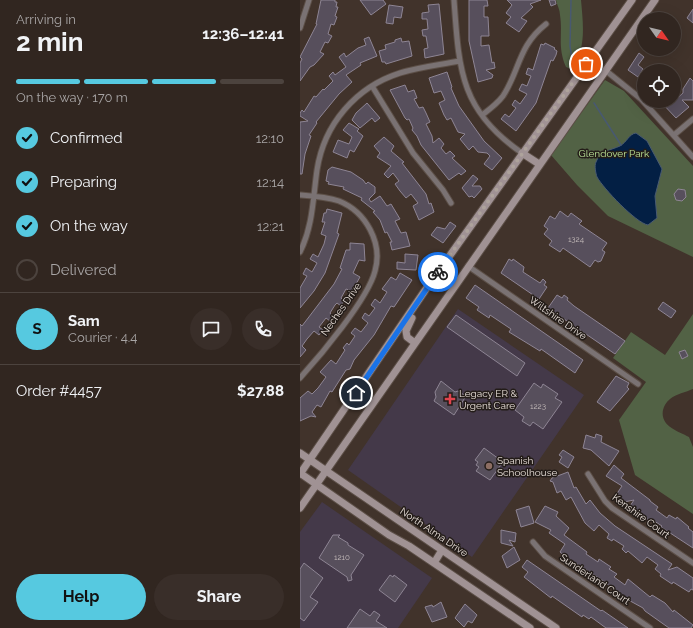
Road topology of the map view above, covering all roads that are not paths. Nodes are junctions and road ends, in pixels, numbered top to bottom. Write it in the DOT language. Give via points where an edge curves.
graph roads {
  1 [pos="309,0"];
  2 [pos="454,0"];
  3 [pos="632,0"];
  4 [pos="655,0"];
  5 [pos="546,24"];
  6 [pos="300,28"];
  7 [pos="459,61"];
  8 [pos="605,70"];
  9 [pos="372,86"];
  10 [pos="482,115"];
  11 [pos="693,119"];
  12 [pos="674,135"];
  13 [pos="522,153"];
  14 [pos="693,157"];
  15 [pos="539,164"];
  16 [pos="300,195"];
  17 [pos="315,196"];
  18 [pos="451,203"];
  19 [pos="300,252"];
  20 [pos="468,266"];
  21 [pos="435,277"];
  22 [pos="415,342"];
  23 [pos="300,378"];
  24 [pos="638,384"];
  25 [pos="300,453"];
  26 [pos="310,460"];
  27 [pos="326,470"];
  28 [pos="300,473"];
  29 [pos="588,474"];
  30 [pos="317,485"];
  31 [pos="300,508"];
  32 [pos="533,542"];
  33 [pos="442,550"];
  34 [pos="434,563"];
  35 [pos="693,563"];
  36 [pos="530,628"];
  37 [pos="556,628"];
  38 [pos="650,628"];
  1 -- 6 [label="street"];
  2 -- 7 [label="street"];
  3 -- 13 [label="main road"];
  4 -- 8 [label="main road"];
  5 -- 10 [label="street" via="528,41 503,95"];
  7 -- 9 [label="street" via="400,73"];
  7 -- 10 [label="street" via="468,90"];
  8 -- 12 [label="street" via="642,99"];
  8 -- 15 [label="main road"];
  9 -- 17 [label="street" via="346,106 331,129 319,162"];
  9 -- 18 [label="street" via="413,153"];
  10 -- 13 [label="street" via="500,136"];
  11 -- 12 [label="street"];
  12 -- 14 [label="street"];
  13 -- 15 [label="main road"];
  13 -- 21 [label="main road"];
  15 -- 20 [label="main road"];
  16 -- 17 [label="street, Neches Drive"];
  17 -- 19 [label="street" via="309,229"];
  17 -- 23 [label="street, Neches Drive" via="349,206 361,217 373,234 377,264 364,294"];
  20 -- 22 [label="main road"];
  20 -- 24 [label="street, Wiltshire Drive"];
  21 -- 22 [label="main road" via="430,291 406,331 407,337"];
  21 -- 26 [label="main road"];
  22 -- 27 [label="main road"];
  25 -- 26 [label="main road, North Alma Drive"];
  26 -- 27 [label="main road, North Alma Drive"];
  26 -- 28 [label="main road"];
  27 -- 30 [label="main road"];
  27 -- 33 [label="main road, North Alma Drive"];
  28 -- 30 [label="main road"];
  29 -- 35 [label="street, Kenshire Court" via="612,508"];
  30 -- 31 [label="main road"];
  30 -- 34 [label="main road"];
  32 -- 38 [label="street, Sunderland Court" via="545,556"];
  33 -- 34 [label="main road"];
  33 -- 37 [label="main road, North Alma Drive"];
  34 -- 36 [label="main road"];
}
